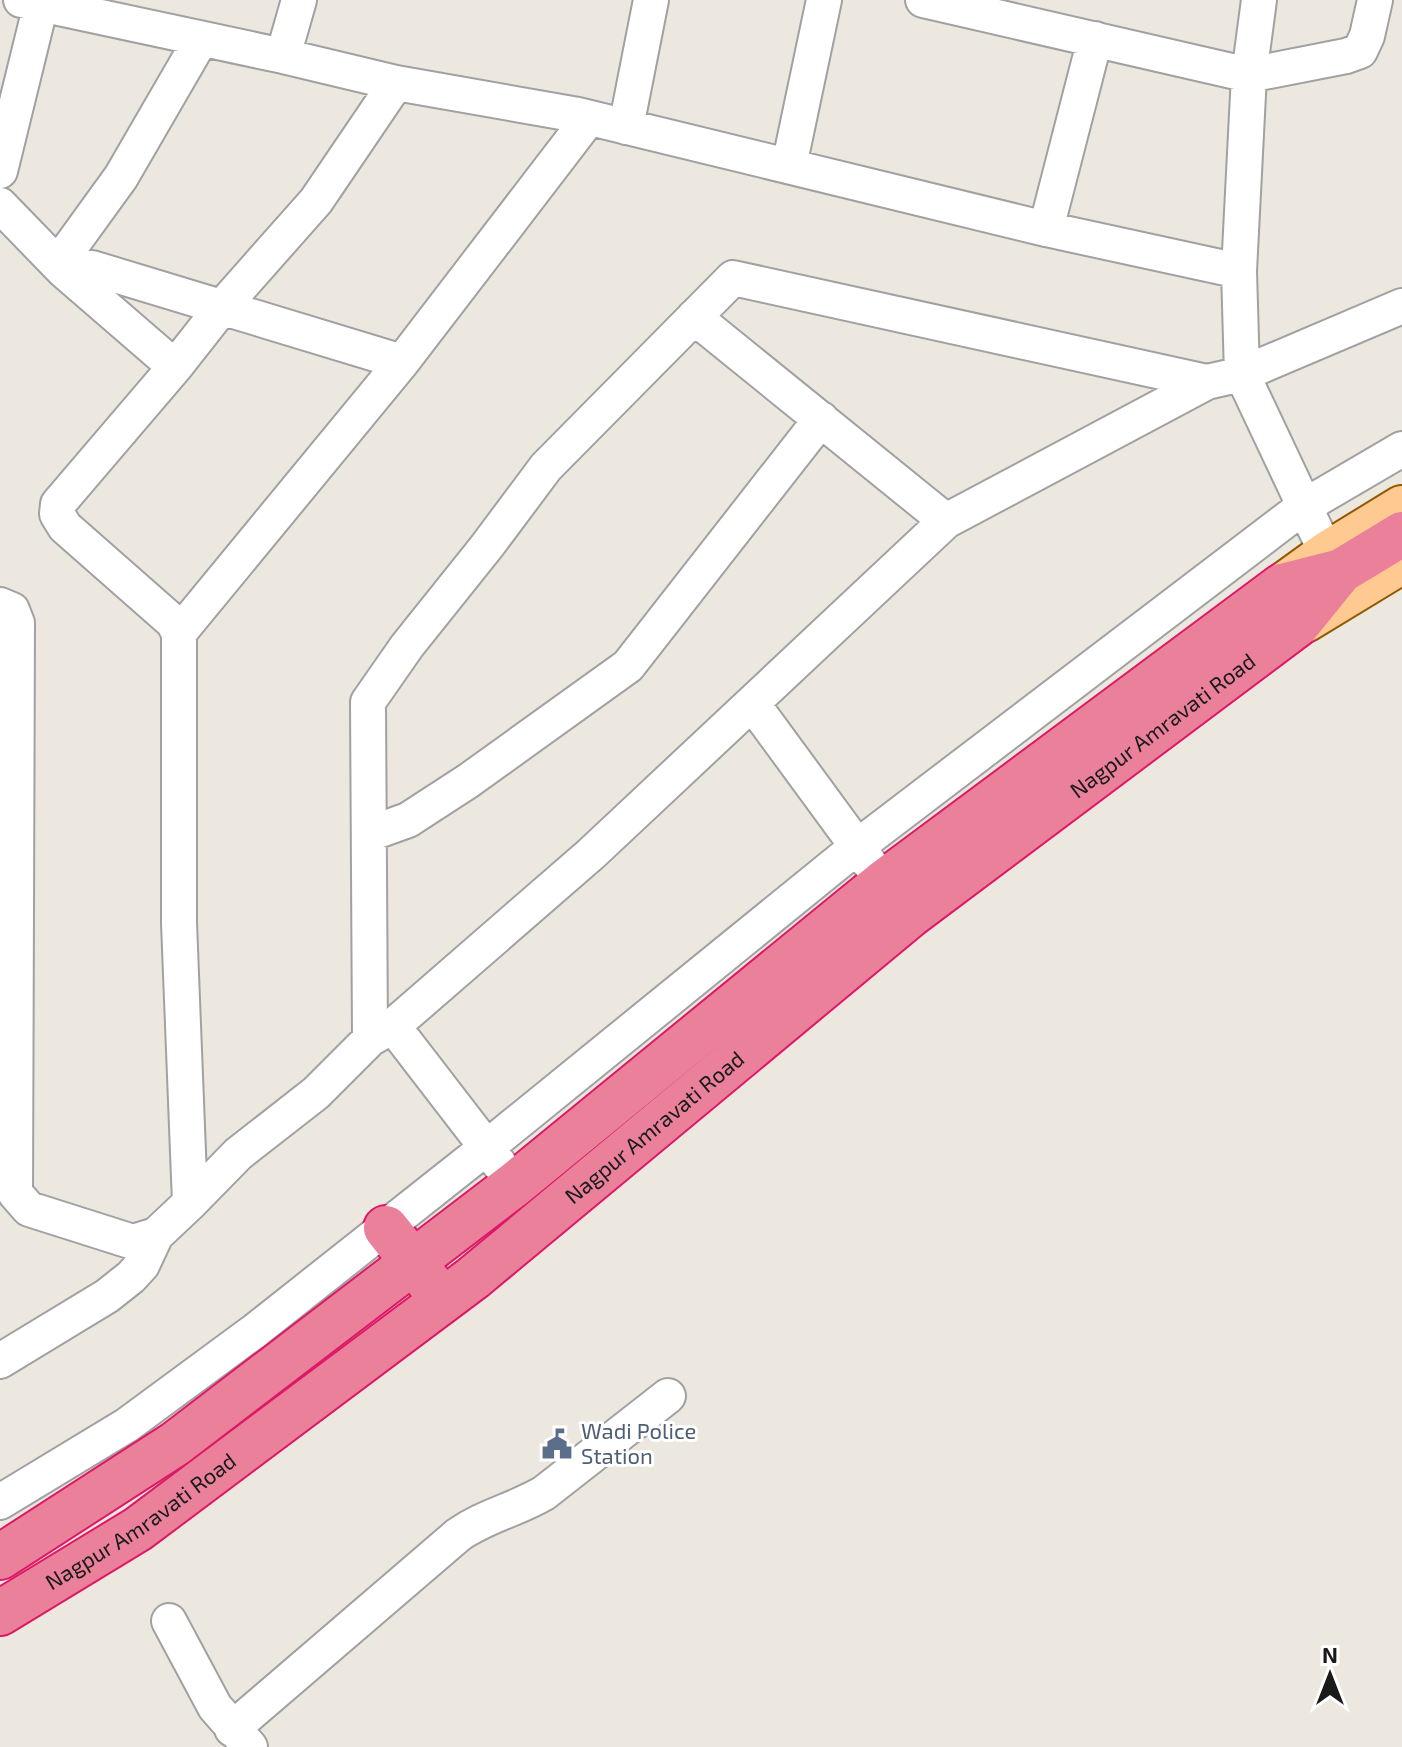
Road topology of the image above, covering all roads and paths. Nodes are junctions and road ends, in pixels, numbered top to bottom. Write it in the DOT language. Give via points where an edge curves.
graph roads {
  1 [pos="299,0"];
  2 [pos="651,0"];
  3 [pos="824,0"];
  4 [pos="923,0"];
  5 [pos="1259,0"];
  6 [pos="1375,0"];
  7 [pos="35,1"];
  8 [pos="201,39"];
  9 [pos="1095,39"];
  10 [pos="283,56"];
  11 [pos="1249,75"];
  12 [pos="396,83"];
  13 [pos="589,118"];
  14 [pos="626,127"];
  15 [pos="789,166"];
  16 [pos="0,171"];
  17 [pos="0,205"];
  18 [pos="1046,229"];
  19 [pos="61,267"];
  20 [pos="1239,271"];
  21 [pos="223,306"];
  22 [pos="1402,306"];
  23 [pos="694,317"];
  24 [pos="402,362"];
  25 [pos="175,367"];
  26 [pos="1242,374"];
  27 [pos="1207,382"];
  28 [pos="821,419"];
  29 [pos="1402,449"];
  30 [pos="1303,507"];
  31 [pos="1402,508"];
  32 [pos="946,521"];
  33 [pos="1402,534"];
  34 [pos="1402,561"];
  35 [pos="1334,562"];
  36 [pos="0,605"];
  37 [pos="1290,605"];
  38 [pos="179,633"];
  39 [pos="752,703"];
  40 [pos="369,834"];
  41 [pos="858,846"];
  42 [pos="883,883"];
  43 [pos="382,1032"];
  44 [pos="486,1148"];
  45 [pos="515,1184"];
  46 [pos="190,1203"];
  47 [pos="386,1228"];
  48 [pos="156,1235"];
  49 [pos="413,1262"];
  50 [pos="443,1300"];
  51 [pos="0,1361"];
  52 [pos="668,1396"];
  53 [pos="0,1502"];
  54 [pos="0,1557"];
  55 [pos="0,1613"];
  56 [pos="169,1621"];
  57 [pos="241,1738"];
  1 -- 10 [label="street"];
  2 -- 14 [label="street"];
  3 -- 15 [label="street"];
  4 -- 9 [label="street"];
  5 -- 11 [label="street"];
  6 -- 11 [label="street" via="1360,51"];
  7 -- 8 [label="street"];
  7 -- 16 [label="street"];
  8 -- 10 [label="street"];
  8 -- 19 [label="street" via="121,177"];
  9 -- 11 [label="street"];
  9 -- 18 [label="street"];
  10 -- 12 [label="street"];
  11 -- 20 [label="street"];
  12 -- 13 [label="street"];
  12 -- 21 [label="street" via="316,201"];
  13 -- 14 [label="street"];
  13 -- 24 [label="street"];
  14 -- 15 [label="street"];
  15 -- 18 [label="street"];
  17 -- 19 [label="street"];
  18 -- 20 [label="street"];
  19 -- 21 [label="street" via="92,268"];
  19 -- 25 [label="street"];
  20 -- 26 [label="street"];
  21 -- 24 [label="street"];
  21 -- 25 [label="street"];
  22 -- 26 [label="street"];
  23 -- 27 [label="street" via="733,278"];
  23 -- 28 [label="street"];
  23 -- 40 [label="street" via="546,467 368,702"];
  24 -- 38 [label="street"];
  25 -- 38 [label="street" via="58,504 57,514"];
  26 -- 27 [label="street"];
  26 -- 30 [label="street"];
  27 -- 32 [label="street"];
  28 -- 32 [label="street"];
  28 -- 40 [label="street" via="628,666 408,820"];
  29 -- 30 [label="street"];
  30 -- 35 [label="street"];
  30 -- 41 [label="street"];
  31 -- 35 [label="main road, Nagpur Amravati Road"];
  32 -- 39 [label="street"];
  33 -- 35 [label="highway"];
  34 -- 37 [label="main road, Nagpur Amravati Road"];
  35 -- 37 [label="highway, Nagpur Amravati Road"];
  36 -- 48 [label="street" via="12,610 17,623 15,1193 29,1209 133,1242"];
  37 -- 42 [label="highway, Nagpur Amravati Road"];
  37 -- 50 [label="highway, Nagpur Amravati Road"];
  38 -- 46 [label="street" via="179,923"];
  39 -- 41 [label="street"];
  39 -- 43 [label="street" via="591,854"];
  40 -- 43 [label="street"];
  41 -- 42 [label="street"];
  41 -- 44 [label="street"];
  42 -- 45 [label="highway, Nagpur Amravati Road"];
  43 -- 44 [label="street"];
  43 -- 46 [label="street" via="238,1154"];
  44 -- 45 [label="street"];
  44 -- 47 [label="street"];
  45 -- 49 [label="highway, Nagpur Amravati Road"];
  46 -- 48 [label="street"];
  47 -- 49 [label="highway"];
  47 -- 53 [label="street" via="127,1425"];
  48 -- 51 [label="street" via="131,1277"];
  49 -- 50 [label="highway"];
  49 -- 54 [label="highway, Nagpur Amravati Road" via="175,1444"];
  50 -- 55 [label="highway, Nagpur Amravati Road" via="138,1529"];
  52 -- 57 [label="street" via="544,1493 458,1535"];
  56 -- 57 [label="street" via="215,1707"];
}
